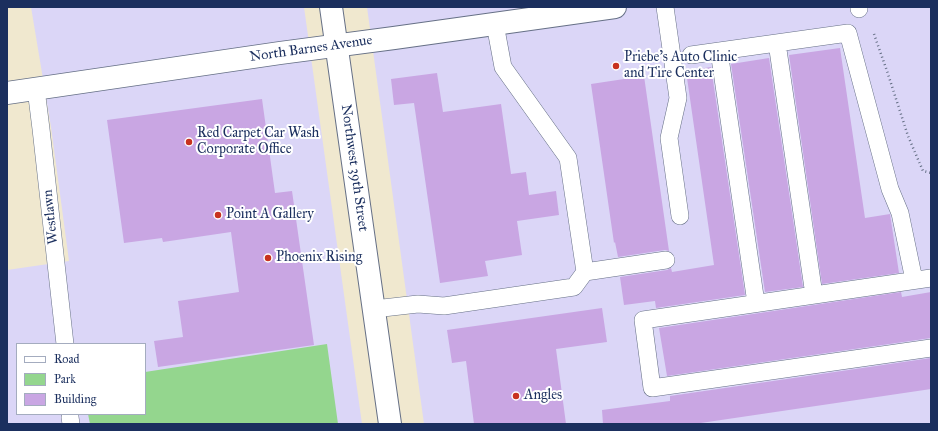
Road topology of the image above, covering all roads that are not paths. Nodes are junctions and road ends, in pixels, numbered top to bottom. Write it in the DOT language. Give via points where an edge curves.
graph roads {
  1 [pos="332,7"];
  2 [pos="615,7"];
  3 [pos="665,7"];
  4 [pos="542,12"];
  5 [pos="495,24"];
  6 [pos="777,43"];
  7 [pos="337,46"];
  8 [pos="719,51"];
  9 [pos="690,55"];
  10 [pos="36,89"];
  11 [pos="7,93"];
  12 [pos="680,216"];
  13 [pos="666,260"];
  14 [pos="585,272"];
  15 [pos="931,278"];
  16 [pos="914,280"];
  17 [pos="814,295"];
  18 [pos="756,303"];
  19 [pos="374,309"];
  20 [pos="65,343"];
  21 [pos="931,348"];
  22 [pos="390,424"];
  1 -- 7 [label="street, Northwest 39th Street"];
  2 -- 4 [label="street, North Barnes Avenue"];
  3 -- 12 [label="lane" via="678,98 668,138"];
  4 -- 5 [label="street, North Barnes Avenue"];
  5 -- 7 [label="street, North Barnes Avenue"];
  5 -- 14 [label="lane" via="502,67 568,158"];
  6 -- 8 [label="lane"];
  6 -- 16 [label="lane" via="848,33 890,189 900,213"];
  6 -- 17 [label="lane"];
  7 -- 10 [label="street, North Barnes Avenue"];
  7 -- 19 [label="street, Northwest 39th Street"];
  8 -- 9 [label="lane"];
  8 -- 18 [label="lane"];
  10 -- 11 [label="street, North Barnes Avenue"];
  10 -- 20 [label="lane, Westlawn"];
  13 -- 14 [label="lane"];
  14 -- 19 [label="lane" via="574,287 444,306 418,304"];
  15 -- 16 [label="lane"];
  16 -- 17 [label="lane"];
  17 -- 18 [label="lane"];
  18 -- 21 [label="lane" via="643,320 652,388"];
  19 -- 22 [label="street, Northwest 39th Street"];
}
